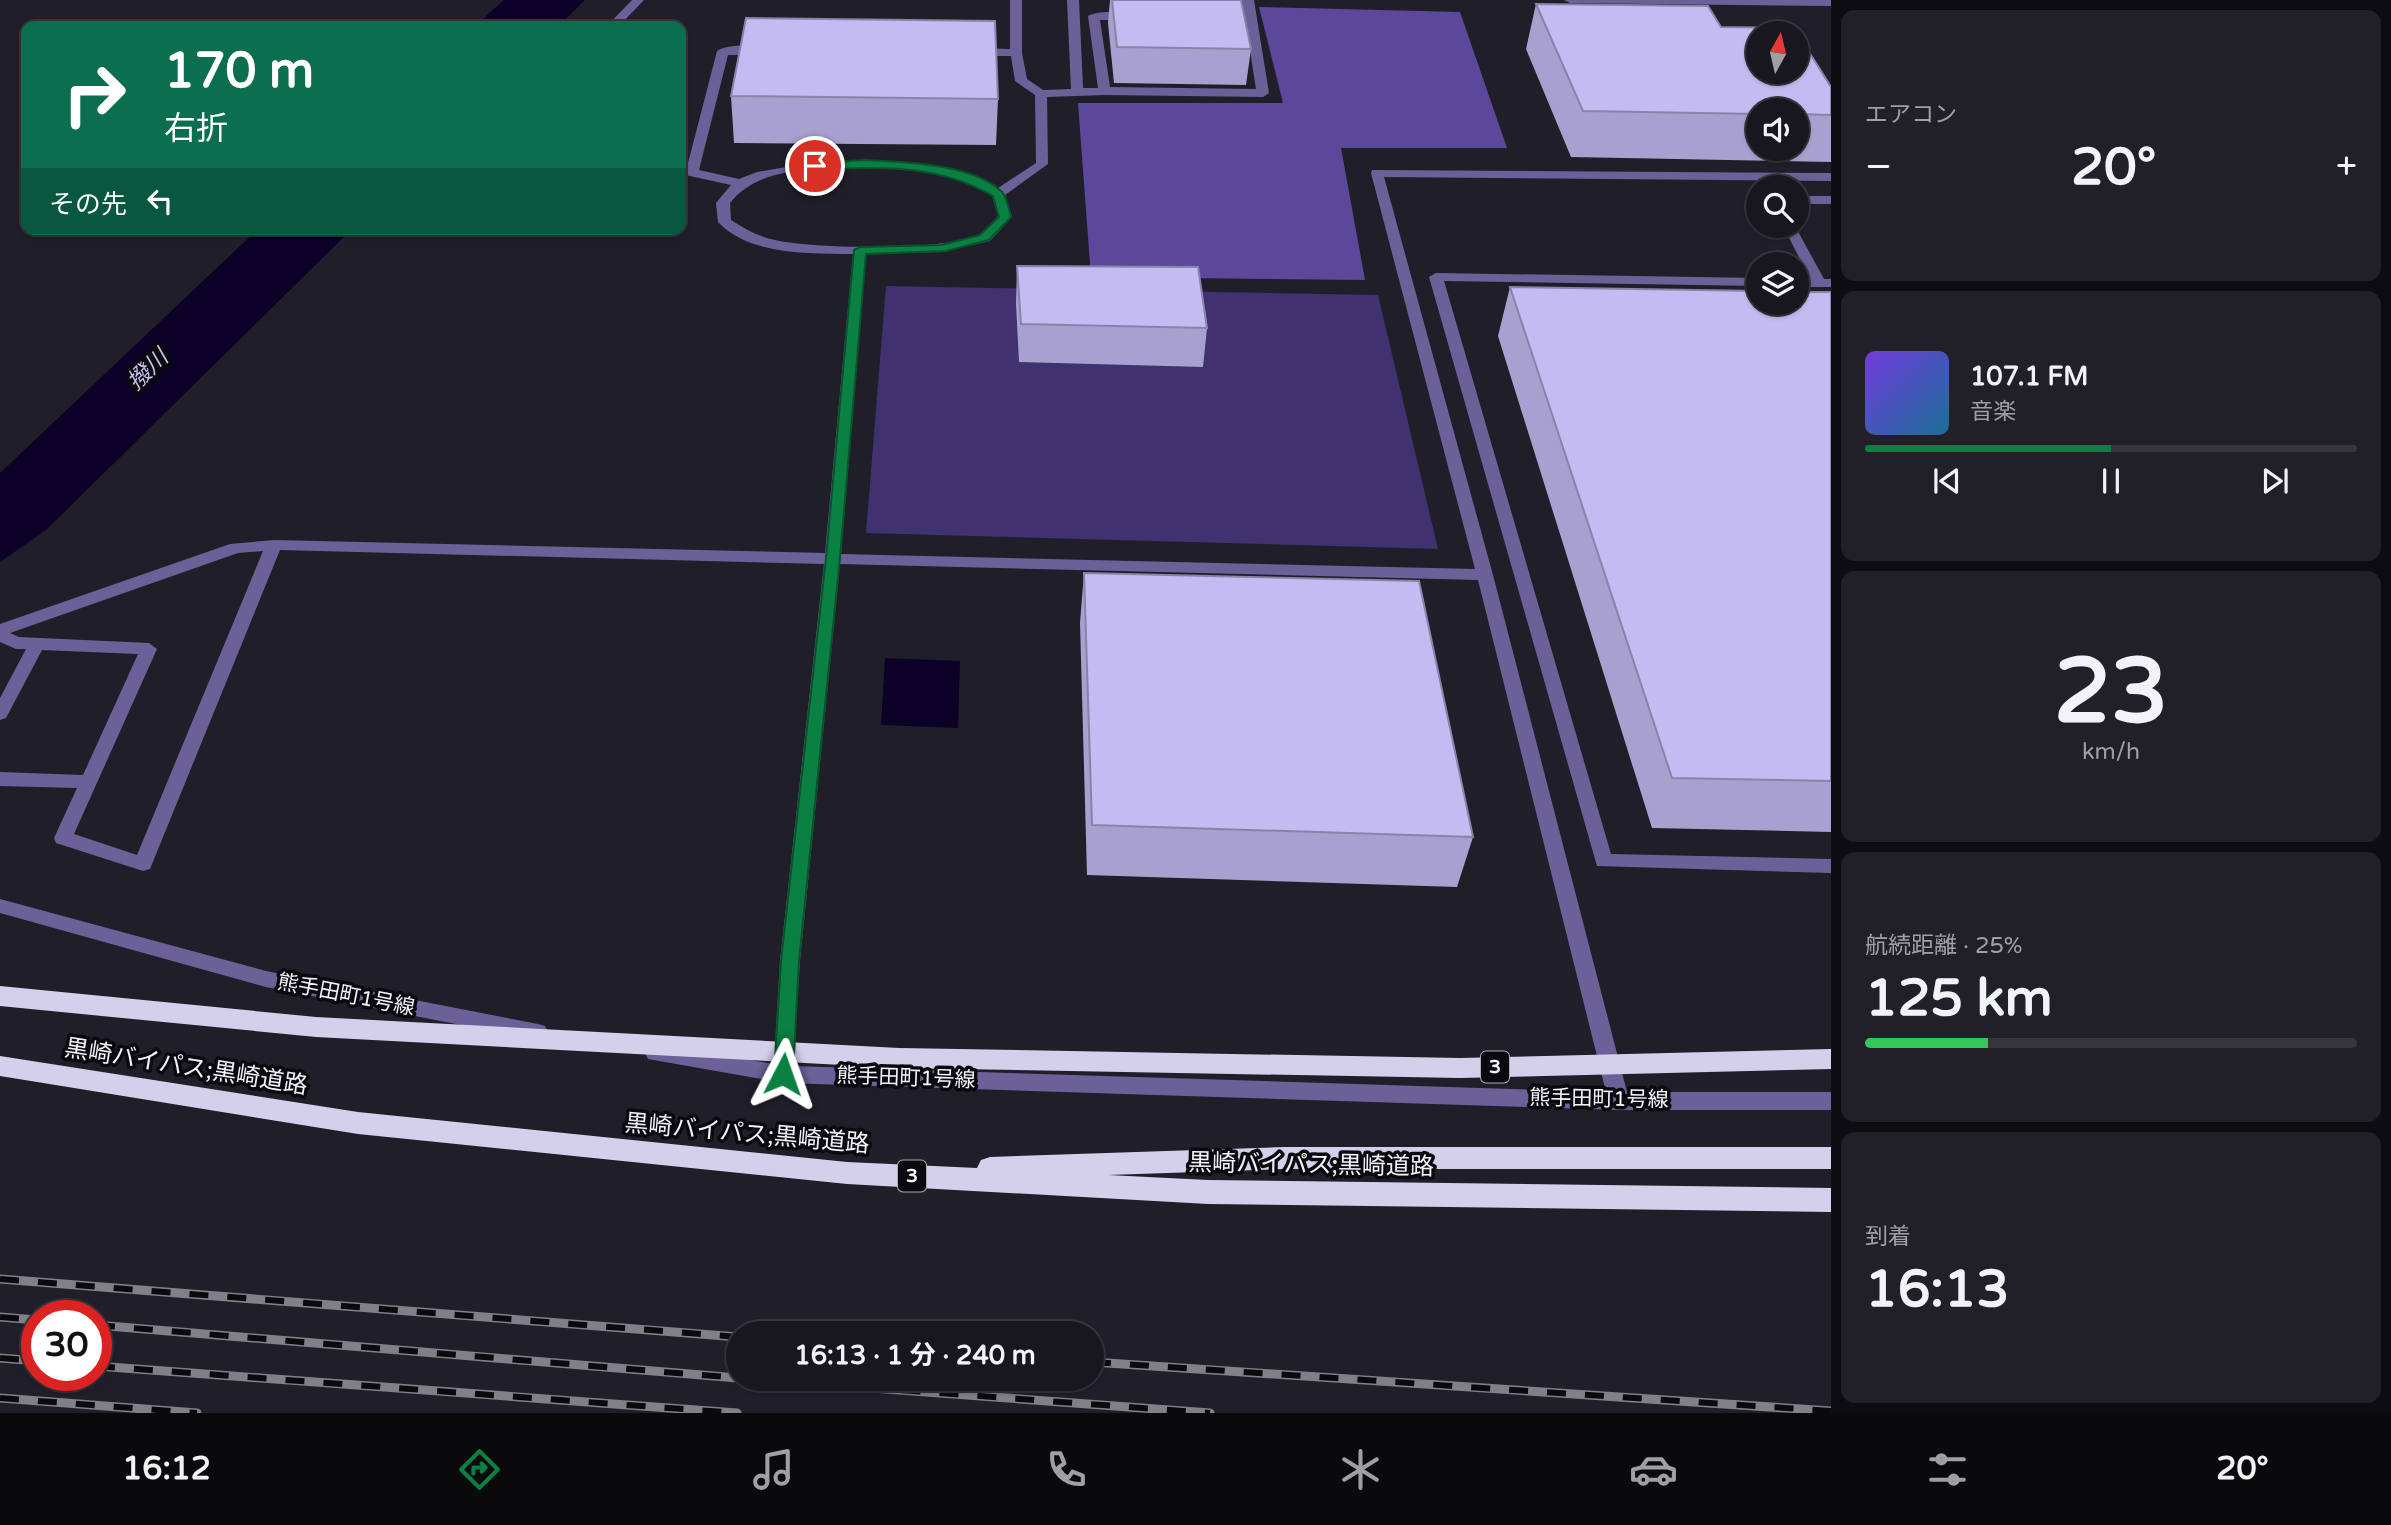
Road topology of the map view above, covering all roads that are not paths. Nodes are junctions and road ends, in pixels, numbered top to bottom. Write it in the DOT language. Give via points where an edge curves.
graph roads {
  1 [pos="638,0"];
  2 [pos="1016,0"];
  3 [pos="1073,0"];
  4 [pos="1248,0"];
  5 [pos="1570,0"];
  6 [pos="1831,3"];
  7 [pos="1147,17"];
  8 [pos="618,21"];
  9 [pos="779,51"];
  10 [pos="960,52"];
  11 [pos="1016,52"];
  12 [pos="1105,91"];
  13 [pos="1077,92"];
  14 [pos="1041,94"];
  15 [pos="686,171"];
  16 [pos="1831,177"];
  17 [pos="740,183"];
  18 [pos="998,194"];
  19 [pos="1809,200"];
  20 [pos="1831,200"];
  21 [pos="1797,238"];
  22 [pos="860,250"];
  23 [pos="1746,282"];
  24 [pos="1825,283"];
  25 [pos="274,545"];
  26 [pos="833,558"];
  27 [pos="1485,575"];
  28 [pos="0,632"];
  29 [pos="37,644"];
  30 [pos="0,713"];
  31 [pos="0,779"];
  32 [pos="88,782"];
  33 [pos="1831,866"];
  34 [pos="5,907"];
  35 [pos="0,996"];
  36 [pos="1831,1059"];
  37 [pos="0,1066"];
  38 [pos="1460,1068"];
  39 [pos="783,1074"];
  40 [pos="1831,1074"];
  41 [pos="1619,1101"];
  42 [pos="1831,1101"];
  43 [pos="1831,1158"];
  44 [pos="848,1173"];
  45 [pos="1831,1200"];
  1 -- 8 [label="street"];
  2 -- 11 [label="street"];
  3 -- 13 [label="street"];
  4 -- 12 [label="street" via="1246,18 1263,93"];
  5 -- 6 [label="street"];
  7 -- 12 [label="street" via="1094,16"];
  9 -- 15 [label="street" via="723,51"];
  10 -- 11 [label="street"];
  11 -- 14 [label="street" via="1021,81"];
  12 -- 13 [label="street"];
  13 -- 14 [label="street"];
  14 -- 18 [label="street" via="1042,164"];
  15 -- 17 [label="street"];
  16 -- 27 [label="street" via="1377,173"];
  17 -- 18 [label="street" via="802,168 865,163 926,167 973,180"];
  17 -- 22 [label="street" via="723,203 725,222 746,238 792,248"];
  18 -- 22 [label="street" via="1005,217 985,238 941,248"];
  19 -- 20 [label="street"];
  21 -- 24 [label="street"];
  22 -- 26 [label="street"];
  23 -- 33 [label="street" via="1436,277 1604,860"];
  25 -- 26 [label="street"];
  25 -- 28 [label="street" via="236,548"];
  25 -- 32 [label="street" via="143,864 63,838"];
  26 -- 27 [label="street"];
  26 -- 39 [label="street" via="790,961"];
  27 -- 41 [label="street"];
  28 -- 29 [label="street" via="16,643"];
  29 -- 30 [label="street"];
  29 -- 32 [label="street" via="149,649"];
  31 -- 32 [label="street"];
  34 -- 39 [label="street, 熊手田町1号線" via="266,979"];
  35 -- 38 [label="highway, 黒崎バイパス;黒崎道路 / 3" via="316,1027 899,1058"];
  36 -- 38 [label="highway, 黒崎バイパス;黒崎道路 / 3"];
  37 -- 44 [label="highway, 黒崎バイパス;黒崎道路 / 3" via="358,1123"];
  38 -- 40 [label="highway"];
  39 -- 41 [label="street, 熊手田町1号線"];
  41 -- 42 [label="street, 熊手田町1号線"];
  43 -- 44 [label="highway" via="1284,1158"];
  44 -- 45 [label="highway, 黒崎バイパス;黒崎道路 / 3" via="1208,1192"];
}
